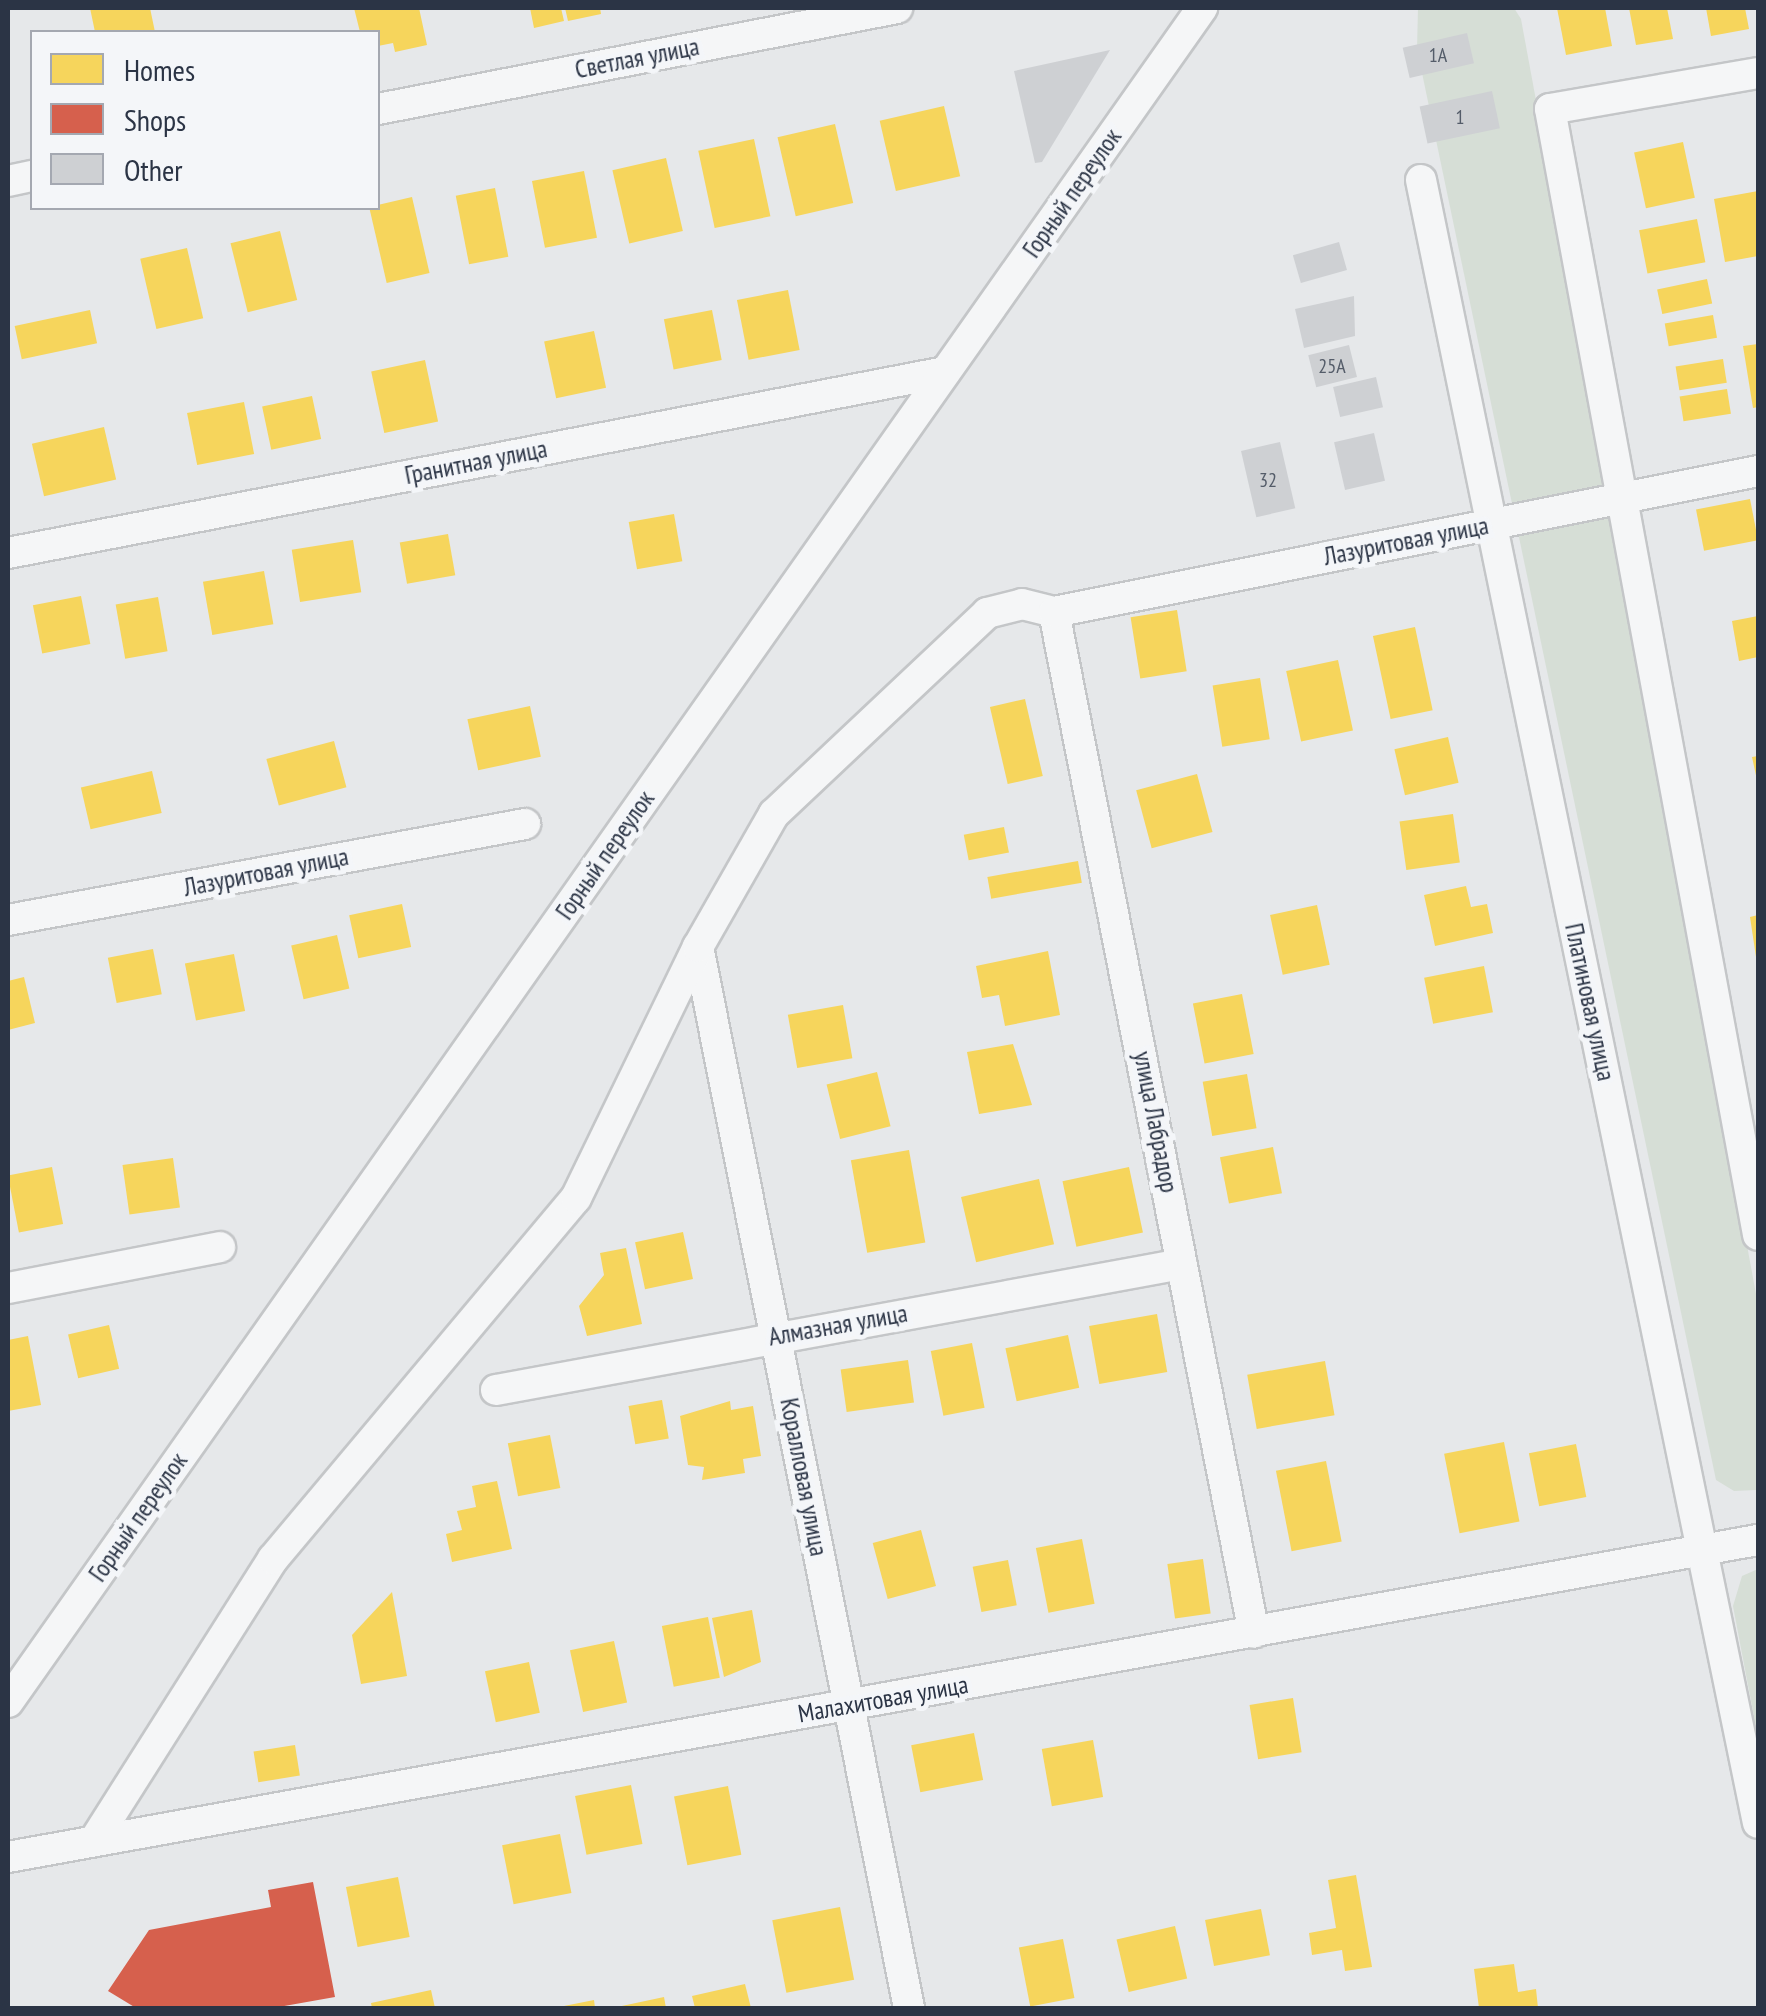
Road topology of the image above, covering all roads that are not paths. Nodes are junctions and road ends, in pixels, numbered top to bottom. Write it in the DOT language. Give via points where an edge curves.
graph roads {
  1 [pos="896,8"];
  2 [pos="1202,8"];
  3 [pos="1758,73"];
  4 [pos="380,109"];
  5 [pos="1421,180"];
  6 [pos="945,372"];
  7 [pos="1758,471"];
  8 [pos="1623,498"];
  9 [pos="1490,525"];
  10 [pos="8,553"];
  11 [pos="1054,612"];
  12 [pos="525,824"];
  13 [pos="8,920"];
  14 [pos="698,947"];
  15 [pos="1751,1156"];
  16 [pos="1758,1235"];
  17 [pos="220,1247"];
  18 [pos="1182,1264"];
  19 [pos="8,1288"];
  20 [pos="776,1336"];
  21 [pos="496,1390"];
  22 [pos="1758,1540"];
  23 [pos="1704,1551"];
  24 [pos="1254,1633"];
  25 [pos="8,1702"];
  26 [pos="850,1704"];
  27 [pos="1758,1823"];
  28 [pos="94,1842"];
  29 [pos="8,1857"];
  30 [pos="909,2008"];
  1 -- 4 [label="street, Светлая улица"];
  2 -- 6 [label="street, Горный переулок"];
  3 -- 8 [label="street" via="1550,109"];
  5 -- 9 [label="street, Платиновая улица"];
  6 -- 10 [label="street, Гранитная улица"];
  6 -- 25 [label="street, Горный переулок"];
  7 -- 8 [label="street, Лазуритовая улица"];
  8 -- 9 [label="street, Лазуритовая улица"];
  8 -- 15 [label="street"];
  9 -- 11 [label="street, Лазуритовая улица"];
  9 -- 23 [label="street, Платиновая улица"];
  11 -- 14 [label="street, Лазуритовая улица" via="1022,604 987,613 866,726 774,814"];
  11 -- 18 [label="street, улица Лабрадор"];
  12 -- 13 [label="street, Лазуритовая улица"];
  14 -- 20 [label="street, Коралловая улица"];
  14 -- 28 [label="street, Лазуритовая улица" via="576,1198 274,1560"];
  15 -- 16 [label="street"];
  17 -- 19 [label="street"];
  18 -- 20 [label="street, Алмазная улица"];
  18 -- 24 [label="street, улица Лабрадор"];
  20 -- 21 [label="street, Алмазная улица"];
  20 -- 26 [label="street, Коралловая улица"];
  22 -- 23 [label="street, Малахитовая улица"];
  23 -- 24 [label="street, Малахитовая улица"];
  23 -- 27 [label="street, Платиновая улица"];
  24 -- 26 [label="street, Малахитовая улица"];
  26 -- 28 [label="street, Малахитовая улица"];
  26 -- 30 [label="street, Коралловая улица"];
  28 -- 29 [label="street, Малахитовая улица"];
}
